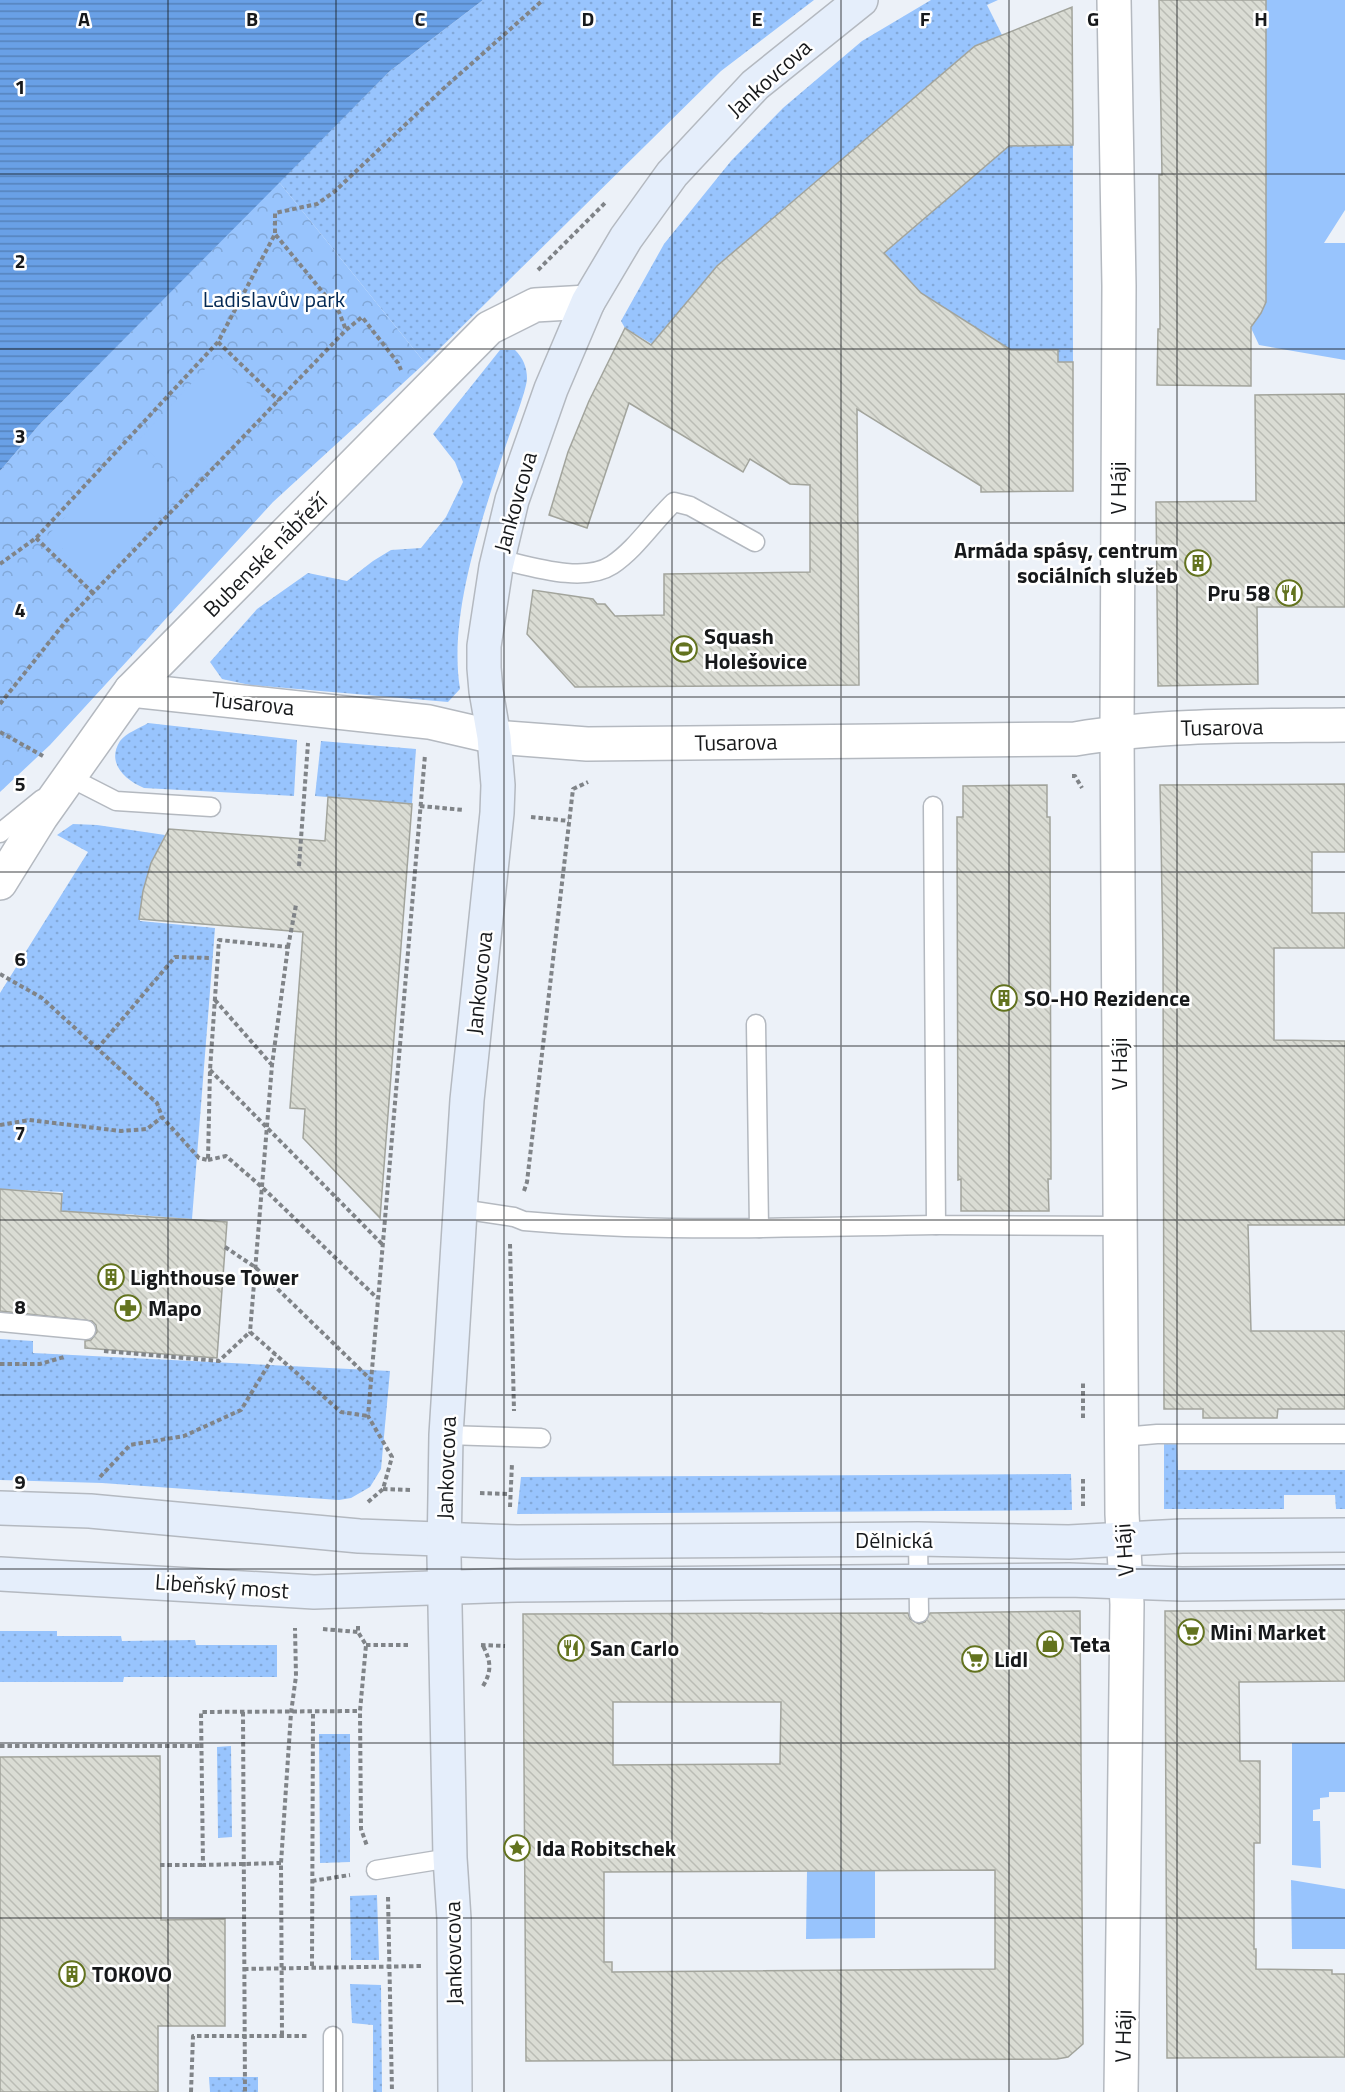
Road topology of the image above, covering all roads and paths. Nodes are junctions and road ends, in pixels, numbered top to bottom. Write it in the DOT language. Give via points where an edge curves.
graph roads {
  1 [pos="543,0"];
  2 [pos="861,0"];
  3 [pos="1114,0"];
  4 [pos="275,234"];
  5 [pos="588,302"];
  6 [pos="346,330"];
  7 [pos="218,342"];
  8 [pos="401,372"];
  9 [pos="279,401"];
  10 [pos="36,538"];
  11 [pos="755,542"];
  12 [pos="498,559"];
  13 [pos="0,564"];
  14 [pos="93,593"];
  15 [pos="131,690"];
  16 [pos="0,704"];
  17 [pos="429,722"];
  18 [pos="1345,725"];
  19 [pos="0,732"];
  20 [pos="1117,732"];
  21 [pos="494,737"];
  22 [pos="307,759"];
  23 [pos="60,769"];
  24 [pos="1063,776"];
  25 [pos="598,782"];
  26 [pos="1084,792"];
  27 [pos="933,806"];
  28 [pos="211,807"];
  29 [pos="0,833"];
  30 [pos="299,866"];
  31 [pos="0,883"];
  32 [pos="296,905"];
  33 [pos="288,947"];
  34 [pos="210,958"];
  35 [pos="0,974"];
  36 [pos="214,1000"];
  37 [pos="756,1024"];
  38 [pos="97,1049"];
  39 [pos="272,1065"];
  40 [pos="210,1070"];
  41 [pos="162,1117"];
  42 [pos="0,1125"];
  43 [pos="268,1129"];
  44 [pos="208,1160"];
  45 [pos="262,1188"];
  46 [pos="461,1209"];
  47 [pos="514,1217"];
  48 [pos="936,1225"];
  49 [pos="1120,1226"];
  50 [pos="759,1228"];
  51 [pos="383,1244"];
  52 [pos="225,1247"];
  53 [pos="255,1267"];
  54 [pos="378,1299"];
  55 [pos="0,1322"];
  56 [pos="86,1330"];
  57 [pos="250,1332"];
  58 [pos="102,1350"];
  59 [pos="275,1354"];
  60 [pos="70,1355"];
  61 [pos="0,1364"];
  62 [pos="1083,1376"];
  63 [pos="371,1380"];
  64 [pos="368,1416"];
  65 [pos="1083,1418"];
  66 [pos="1345,1434"];
  67 [pos="446,1436"];
  68 [pos="1122,1437"];
  69 [pos="514,1438"];
  70 [pos="541,1438"];
  71 [pos="1083,1479"];
  72 [pos="93,1485"];
  73 [pos="407,1490"];
  74 [pos="475,1492"];
  75 [pos="0,1508"];
  76 [pos="1083,1514"];
  77 [pos="1345,1535"];
  78 [pos="444,1538"];
  79 [pos="918,1539"];
  80 [pos="1124,1539"];
  81 [pos="0,1574"];
  82 [pos="1126,1582"];
  83 [pos="1345,1582"];
  84 [pos="444,1588"];
  85 [pos="919,1598"];
  86 [pos="295,1628"];
  87 [pos="358,1632"];
  88 [pos="366,1645"];
  89 [pos="409,1645"];
  90 [pos="483,1645"];
  91 [pos="506,1646"];
  92 [pos="243,1712"];
  93 [pos="313,1712"];
  94 [pos="360,1712"];
  95 [pos="291,1713"];
  96 [pos="0,1746"];
  97 [pos="202,1746"];
  98 [pos="450,1858"];
  99 [pos="281,1863"];
  100 [pos="244,1864"];
  101 [pos="160,1865"];
  102 [pos="203,1865"];
  103 [pos="375,1870"];
  104 [pos="312,1881"];
  105 [pos="312,1966"];
  106 [pos="390,1966"];
  107 [pos="282,1967"];
  108 [pos="455,1967"];
  109 [pos="244,1969"];
  110 [pos="245,2035"];
  111 [pos="282,2035"];
  112 [pos="333,2036"];
  113 [pos="191,2092"];
  114 [pos="245,2092"];
  115 [pos="333,2092"];
  116 [pos="392,2092"];
  117 [pos="455,2092"];
  118 [pos="1121,2092"];
  1 -- 4 [label="path" via="334,192 317,204 275,213"];
  2 -- 5 [label="street, Jankovcova" via="755,85 672,174 626,238"];
  3 -- 20 [label="street, V Háji" via="1119,286"];
  4 -- 6 [label="path" via="339,312"];
  4 -- 7 [label="path"];
  5 -- 12 [label="street, Jankovcova" via="551,389 512,500"];
  5 -- 15 [label="street, Bubenské nábřeží" via="535,305 489,328"];
  6 -- 8 [label="path" via="362,317"];
  6 -- 9 [label="path"];
  7 -- 9 [label="path"];
  7 -- 10 [label="path"];
  9 -- 14 [label="path"];
  10 -- 13 [label="path"];
  10 -- 14 [label="path"];
  11 -- 12 [label="lane" via="674,502 631,549 598,573 543,569"];
  12 -- 21 [label="street, Jankovcova" via="484,646"];
  14 -- 16 [label="path"];
  15 -- 17 [label="street, Tusarova"];
  15 -- 23 [label="street, Bubenské nábřeží"];
  17 -- 21 [label="street, Tusarova"];
  17 -- 51 [label="path"];
  18 -- 20 [label="street, Tusarova" via="1167,727"];
  19 -- 23 [label="path"];
  20 -- 21 [label="street, Tusarova" via="1075,739 587,744"];
  20 -- 49 [label="street, V Háji"];
  21 -- 46 [label="street, Jankovcova" via="497,813 467,1100"];
  22 -- 30 [label="path"];
  23 -- 28 [label="lane" via="116,801"];
  23 -- 29 [label="lane"];
  23 -- 31 [label="street, Bubenské nábřeží" via="41,817"];
  24 -- 26 [label="path" via="1075,776"];
  25 -- 47 [label="path" via="586,782 573,789 527,1182"];
  27 -- 48 [label="lane"];
  32 -- 33 [label="path"];
  33 -- 36 [label="path" via="219,940"];
  33 -- 39 [label="path"];
  34 -- 38 [label="path" via="175,957"];
  35 -- 38 [label="path" via="42,998"];
  36 -- 39 [label="path"];
  36 -- 40 [label="path"];
  37 -- 50 [label="lane"];
  38 -- 41 [label="path" via="157,1103"];
  39 -- 43 [label="path"];
  40 -- 43 [label="path"];
  40 -- 44 [label="path"];
  41 -- 42 [label="path" via="147,1130 121,1131 28,1120"];
  41 -- 44 [label="path" via="200,1158"];
  43 -- 45 [label="path"];
  43 -- 51 [label="path"];
  44 -- 45 [label="path" via="226,1156"];
  45 -- 53 [label="path"];
  45 -- 54 [label="path"];
  46 -- 47 [label="lane"];
  46 -- 67 [label="street, Jankovcova"];
  47 -- 50 [label="lane" via="589,1227"];
  47 -- 69 [label="path" via="510,1245"];
  48 -- 49 [label="lane"];
  48 -- 50 [label="lane"];
  49 -- 68 [label="street, V Háji"];
  51 -- 54 [label="path"];
  52 -- 53 [label="path"];
  53 -- 57 [label="path"];
  53 -- 63 [label="path"];
  54 -- 63 [label="path"];
  55 -- 56 [label="lane"];
  57 -- 58 [label="path" via="219,1361"];
  57 -- 59 [label="path"];
  59 -- 64 [label="path" via="341,1412"];
  59 -- 72 [label="path" via="241,1410 183,1436 130,1445"];
  60 -- 61 [label="path" via="40,1364"];
  62 -- 65 [label="path"];
  63 -- 64 [label="path"];
  64 -- 73 [label="path" via="392,1456 383,1489"];
  66 -- 68 [label="lane"];
  67 -- 69 [label="lane"];
  67 -- 78 [label="street, Jankovcova"];
  68 -- 80 [label="street, V Háji"];
  69 -- 70 [label="lane"];
  69 -- 74 [label="path" via="510,1494"];
  71 -- 76 [label="path"];
  75 -- 78 [label="street" via="90,1511 359,1536"];
  77 -- 80 [label="street, Dělnická"];
  78 -- 79 [label="street, Dělnická" via="567,1543"];
  78 -- 84 [label="street, Jankovcova"];
  79 -- 80 [label="street, Dělnická"];
  79 -- 85 [label="lane"];
  80 -- 82 [label="street, V Háji"];
  81 -- 84 [label="street, Libeňský most" via="314,1592"];
  82 -- 83 [label="street, Dělnická"];
  82 -- 85 [label="street, Dělnická" via="1069,1580"];
  82 -- 118 [label="street, V Háji"];
  84 -- 85 [label="street, Dělnická" via="529,1585"];
  84 -- 98 [label="street, Jankovcova"];
  86 -- 95 [label="path" via="296,1676"];
  87 -- 88 [label="path"];
  88 -- 89 [label="path"];
  88 -- 94 [label="path"];
  90 -- 91 [label="path"];
  92 -- 95 [label="path"];
  92 -- 97 [label="path" via="201,1712"];
  92 -- 100 [label="path"];
  93 -- 94 [label="path"];
  93 -- 95 [label="path"];
  93 -- 104 [label="path"];
  94 -- 103 [label="path" via="361,1829"];
  95 -- 99 [label="path"];
  96 -- 97 [label="path"];
  97 -- 102 [label="path"];
  98 -- 103 [label="lane"];
  98 -- 108 [label="street, Jankovcova"];
  99 -- 100 [label="path"];
  99 -- 107 [label="path"];
  100 -- 102 [label="path"];
  100 -- 109 [label="path"];
  101 -- 102 [label="path"];
  103 -- 104 [label="path"];
  103 -- 106 [label="path" via="387,1892"];
  104 -- 105 [label="path"];
  105 -- 106 [label="path"];
  105 -- 107 [label="path"];
  106 -- 108 [label="path"];
  106 -- 116 [label="path"];
  107 -- 109 [label="path"];
  107 -- 111 [label="path"];
  108 -- 117 [label="street, Jankovcova"];
  109 -- 110 [label="path"];
  110 -- 111 [label="path"];
  110 -- 113 [label="path" via="193,2036"];
  110 -- 114 [label="path"];
  111 -- 112 [label="path"];
  112 -- 115 [label="lane"];
}
